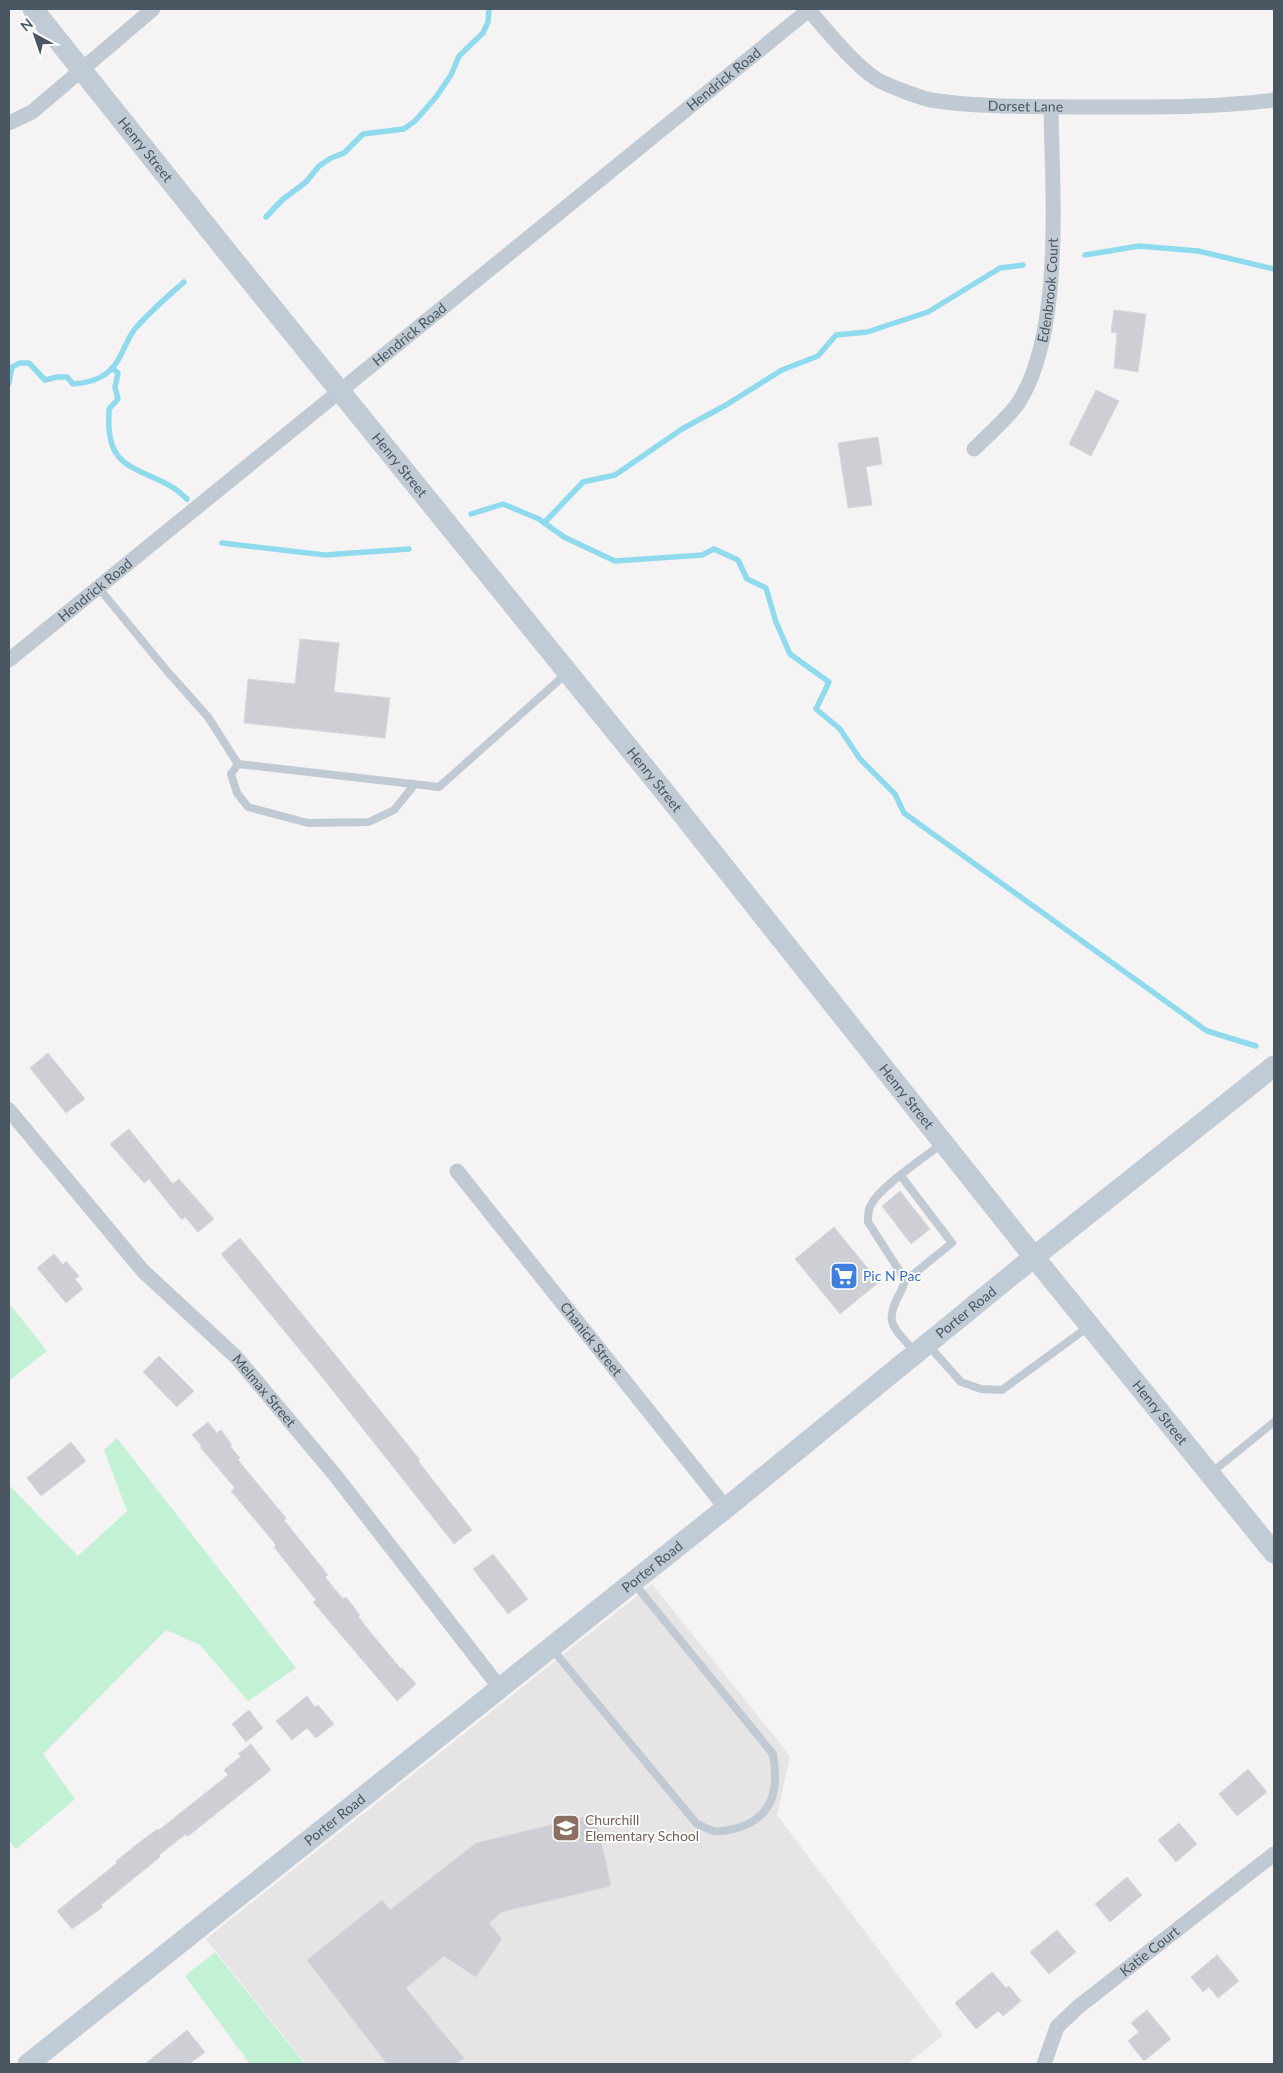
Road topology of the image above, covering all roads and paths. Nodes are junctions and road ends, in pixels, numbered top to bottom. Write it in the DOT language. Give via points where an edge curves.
graph roads {
  1 [pos="33,9"];
  2 [pos="153,9"];
  3 [pos="809,9"];
  4 [pos="82,70"];
  5 [pos="1274,100"];
  6 [pos="1052,106"];
  7 [pos="9,123"];
  8 [pos="340,390"];
  9 [pos="974,449"];
  10 [pos="98,587"];
  11 [pos="9,660"];
  12 [pos="568,673"];
  13 [pos="238,764"];
  14 [pos="415,784"];
  15 [pos="1274,1066"];
  16 [pos="9,1110"];
  17 [pos="944,1142"];
  18 [pos="457,1171"];
  19 [pos="901,1176"];
  20 [pos="1034,1257"];
  21 [pos="905,1281"];
  22 [pos="1090,1325"];
  23 [pos="921,1348"];
  24 [pos="1274,1422"];
  25 [pos="1211,1473"];
  26 [pos="726,1508"];
  27 [pos="1274,1553"];
  28 [pos="633,1582"];
  29 [pos="551,1647"];
  30 [pos="500,1688"];
  31 [pos="1274,1854"];
  32 [pos="28,2064"];
  33 [pos="1044,2064"];
  1 -- 4 [label="street, Henry Street"];
  2 -- 4 [label="street"];
  3 -- 6 [label="street, Dorset Lane" via="847,53 878,80 929,99"];
  3 -- 8 [label="street, Hendrick Road"];
  4 -- 7 [label="street" via="32,112"];
  4 -- 8 [label="street, Henry Street"];
  5 -- 6 [label="street, Dorset Lane" via="1191,107"];
  6 -- 9 [label="street, Edenbrook Court" via="1053,242 1038,362 1018,403"];
  8 -- 10 [label="street, Hendrick Road"];
  8 -- 12 [label="street, Henry Street"];
  10 -- 11 [label="street, Hendrick Road"];
  10 -- 13 [label="lane" via="208,716"];
  12 -- 14 [label="lane" via="440,787"];
  12 -- 17 [label="street, Henry Street"];
  13 -- 14 [label="lane"];
  13 -- 14 [label="lane" via="231,774 238,794 248,807 308,823 369,822 394,810"];
  15 -- 20 [label="street, Porter Road"];
  16 -- 30 [label="street, Melmax Street" via="142,1272 236,1357 335,1475"];
  17 -- 19 [label="lane"];
  17 -- 20 [label="street, Henry Street"];
  18 -- 26 [label="street, Chanick Street"];
  19 -- 21 [label="lane" via="871,1203 867,1214 868,1222"];
  19 -- 21 [label="lane" via="952,1242"];
  20 -- 22 [label="street, Henry Street"];
  20 -- 23 [label="street, Porter Road"];
  21 -- 23 [label="lane" via="890,1317 894,1326"];
  22 -- 23 [label="lane" via="1002,1390 981,1390 961,1382"];
  22 -- 25 [label="street, Henry Street"];
  23 -- 26 [label="street, Porter Road"];
  24 -- 25 [label="lane"];
  25 -- 27 [label="street, Henry Street"];
  26 -- 28 [label="street, Porter Road"];
  28 -- 29 [label="street, Porter Road"];
  28 -- 29 [label="lane" via="773,1754 776,1774 773,1797 759,1819 739,1828 716,1831 697,1824"];
  29 -- 30 [label="street, Porter Road"];
  30 -- 32 [label="street, Porter Road"];
  31 -- 33 [label="street, Katie Court" via="1078,2007 1057,2027"];
}
